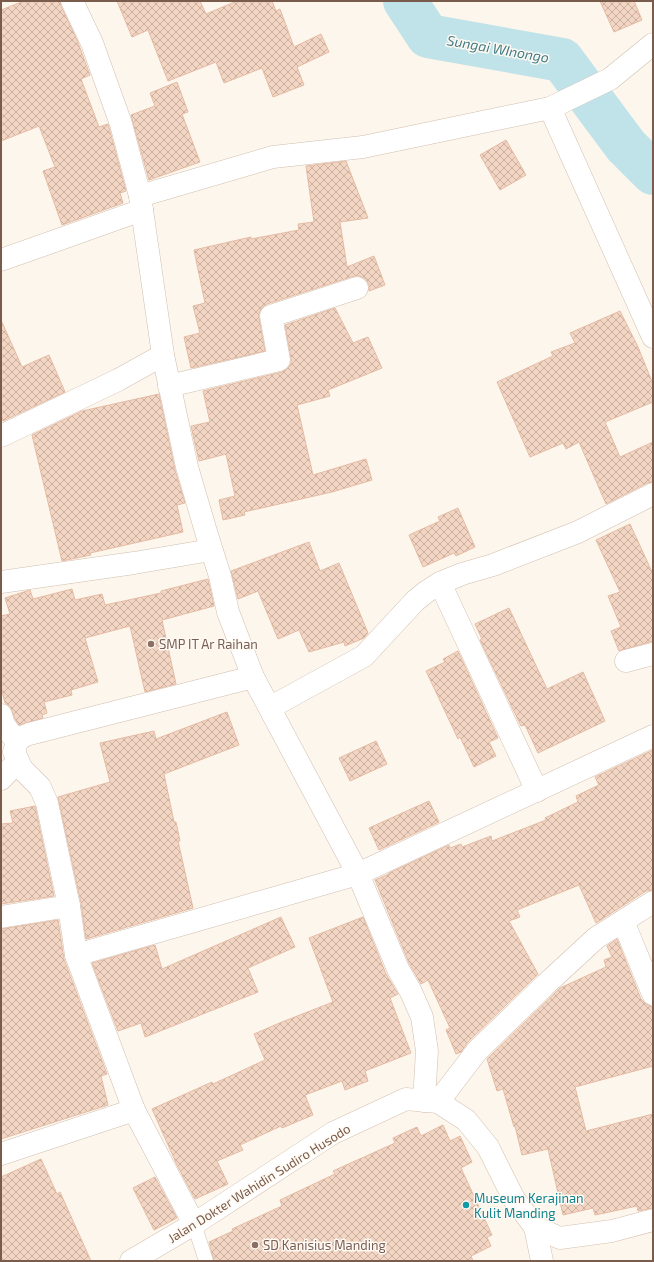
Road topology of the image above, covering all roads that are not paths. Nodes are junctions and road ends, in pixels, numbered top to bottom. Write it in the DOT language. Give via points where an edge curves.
graph roads {
  1 [pos="72,1"];
  2 [pos="653,44"];
  3 [pos="555,107"];
  4 [pos="141,203"];
  5 [pos="1,260"];
  6 [pos="357,288"];
  7 [pos="653,337"];
  8 [pos="163,355"];
  9 [pos="169,386"];
  10 [pos="1,436"];
  11 [pos="653,494"];
  12 [pos="211,550"];
  13 [pos="1,582"];
  14 [pos="440,583"];
  15 [pos="653,654"];
  16 [pos="626,661"];
  17 [pos="253,677"];
  18 [pos="271,707"];
  19 [pos="1,714"];
  20 [pos="653,736"];
  21 [pos="17,752"];
  22 [pos="1,779"];
  23 [pos="537,791"];
  24 [pos="358,874"];
  25 [pos="653,902"];
  26 [pos="69,906"];
  27 [pos="1,917"];
  28 [pos="622,921"];
  29 [pos="76,955"];
  30 [pos="653,994"];
  31 [pos="431,1101"];
  32 [pos="134,1110"];
  33 [pos="1,1154"];
  34 [pos="653,1220"];
  35 [pos="194,1224"];
  36 [pos="535,1228"];
  37 [pos="131,1261"];
  38 [pos="206,1261"];
  39 [pos="542,1261"];
  1 -- 4 [label="street" via="92,43 122,124"];
  2 -- 3 [label="street" via="610,79"];
  3 -- 4 [label="street" via="363,147 273,157"];
  3 -- 7 [label="street"];
  4 -- 5 [label="street"];
  4 -- 8 [label="street"];
  6 -- 9 [label="street" via="271,316 279,360"];
  8 -- 9 [label="street"];
  8 -- 10 [label="street"];
  9 -- 12 [label="street" via="187,467"];
  11 -- 14 [label="street" via="578,532"];
  12 -- 13 [label="street"];
  12 -- 17 [label="street" via="228,612"];
  14 -- 18 [label="street" via="415,601 364,656"];
  14 -- 23 [label="street"];
  15 -- 16 [label="street"];
  17 -- 18 [label="street"];
  17 -- 21 [label="street" via="29,734 22,737"];
  18 -- 24 [label="street"];
  19 -- 21 [label="street"];
  20 -- 23 [label="street"];
  21 -- 22 [label="street"];
  21 -- 26 [label="street" via="22,769 40,787 47,804"];
  23 -- 24 [label="street"];
  24 -- 29 [label="street"];
  24 -- 31 [label="street" via="398,969 422,1018"];
  25 -- 28 [label="street"];
  26 -- 27 [label="street"];
  26 -- 29 [label="street"];
  28 -- 30 [label="street"];
  28 -- 31 [label="street" via="596,938 477,1051"];
  29 -- 32 [label="street"];
  31 -- 35 [label="street, Jalan Dokter Wahidin Sudiro Husodo" via="406,1099 333,1133"];
  31 -- 36 [label="street, Jalan Dokter Wahidin Sudiro Husodo" via="466,1120 488,1147 514,1199"];
  32 -- 33 [label="street"];
  32 -- 35 [label="street"];
  34 -- 36 [label="street" via="612,1231 560,1238"];
  35 -- 37 [label="street, Jalan Dokter Wahidin Sudiro Husodo"];
  35 -- 38 [label="lane"];
  36 -- 39 [label="street"];
}
